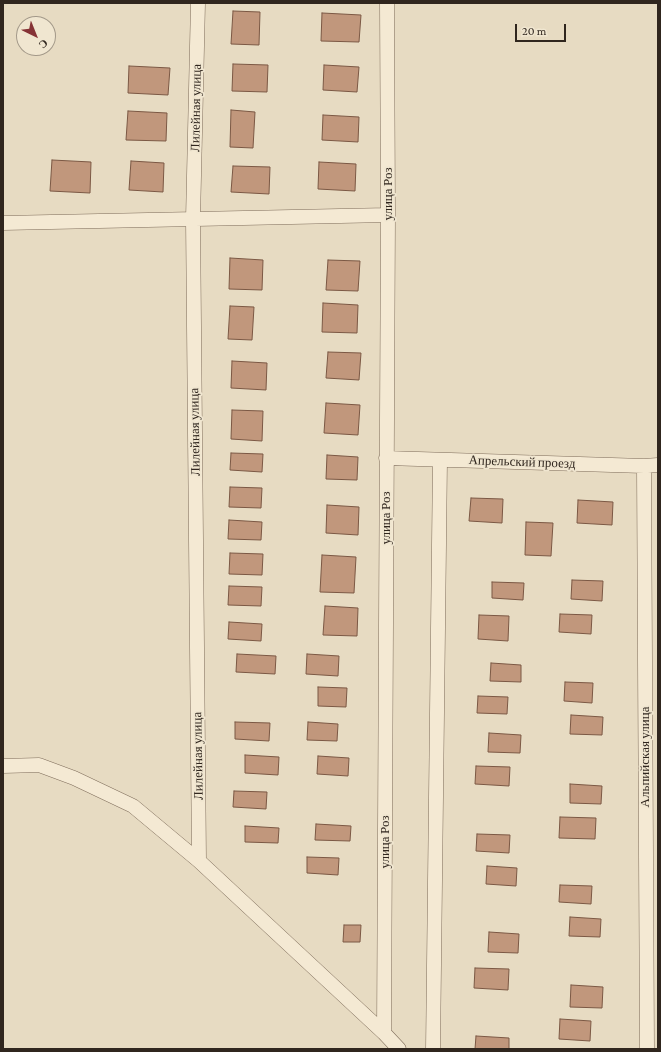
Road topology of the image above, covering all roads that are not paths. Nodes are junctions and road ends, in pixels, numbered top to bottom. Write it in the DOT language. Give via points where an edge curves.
graph roads {
  1 [pos="198,3"];
  2 [pos="387,3"];
  3 [pos="388,215"];
  4 [pos="194,219"];
  5 [pos="3,223"];
  6 [pos="386,458"];
  7 [pos="440,460"];
  8 [pos="658,465"];
  9 [pos="644,466"];
  10 [pos="3,766"];
  11 [pos="199,860"];
  12 [pos="384,1032"];
  13 [pos="399,1049"];
  14 [pos="433,1049"];
  15 [pos="647,1049"];
  1 -- 4 [label="street, Лилейная улица"];
  2 -- 3 [label="street, улица Роз"];
  3 -- 4 [label="street"];
  3 -- 6 [label="street, улица Роз"];
  4 -- 5 [label="street"];
  4 -- 11 [label="street, Лилейная улица"];
  6 -- 7 [label="street, Апрельский проезд"];
  6 -- 12 [label="street, улица Роз"];
  7 -- 9 [label="street, Апрельский проезд"];
  7 -- 14 [label="street"];
  8 -- 9 [label="street, Апрельский проезд"];
  9 -- 15 [label="street, Альпийская улица"];
  10 -- 11 [label="street" via="39,765 121,800 133,806"];
  11 -- 12 [label="street"];
  12 -- 13 [label="street"];
}
